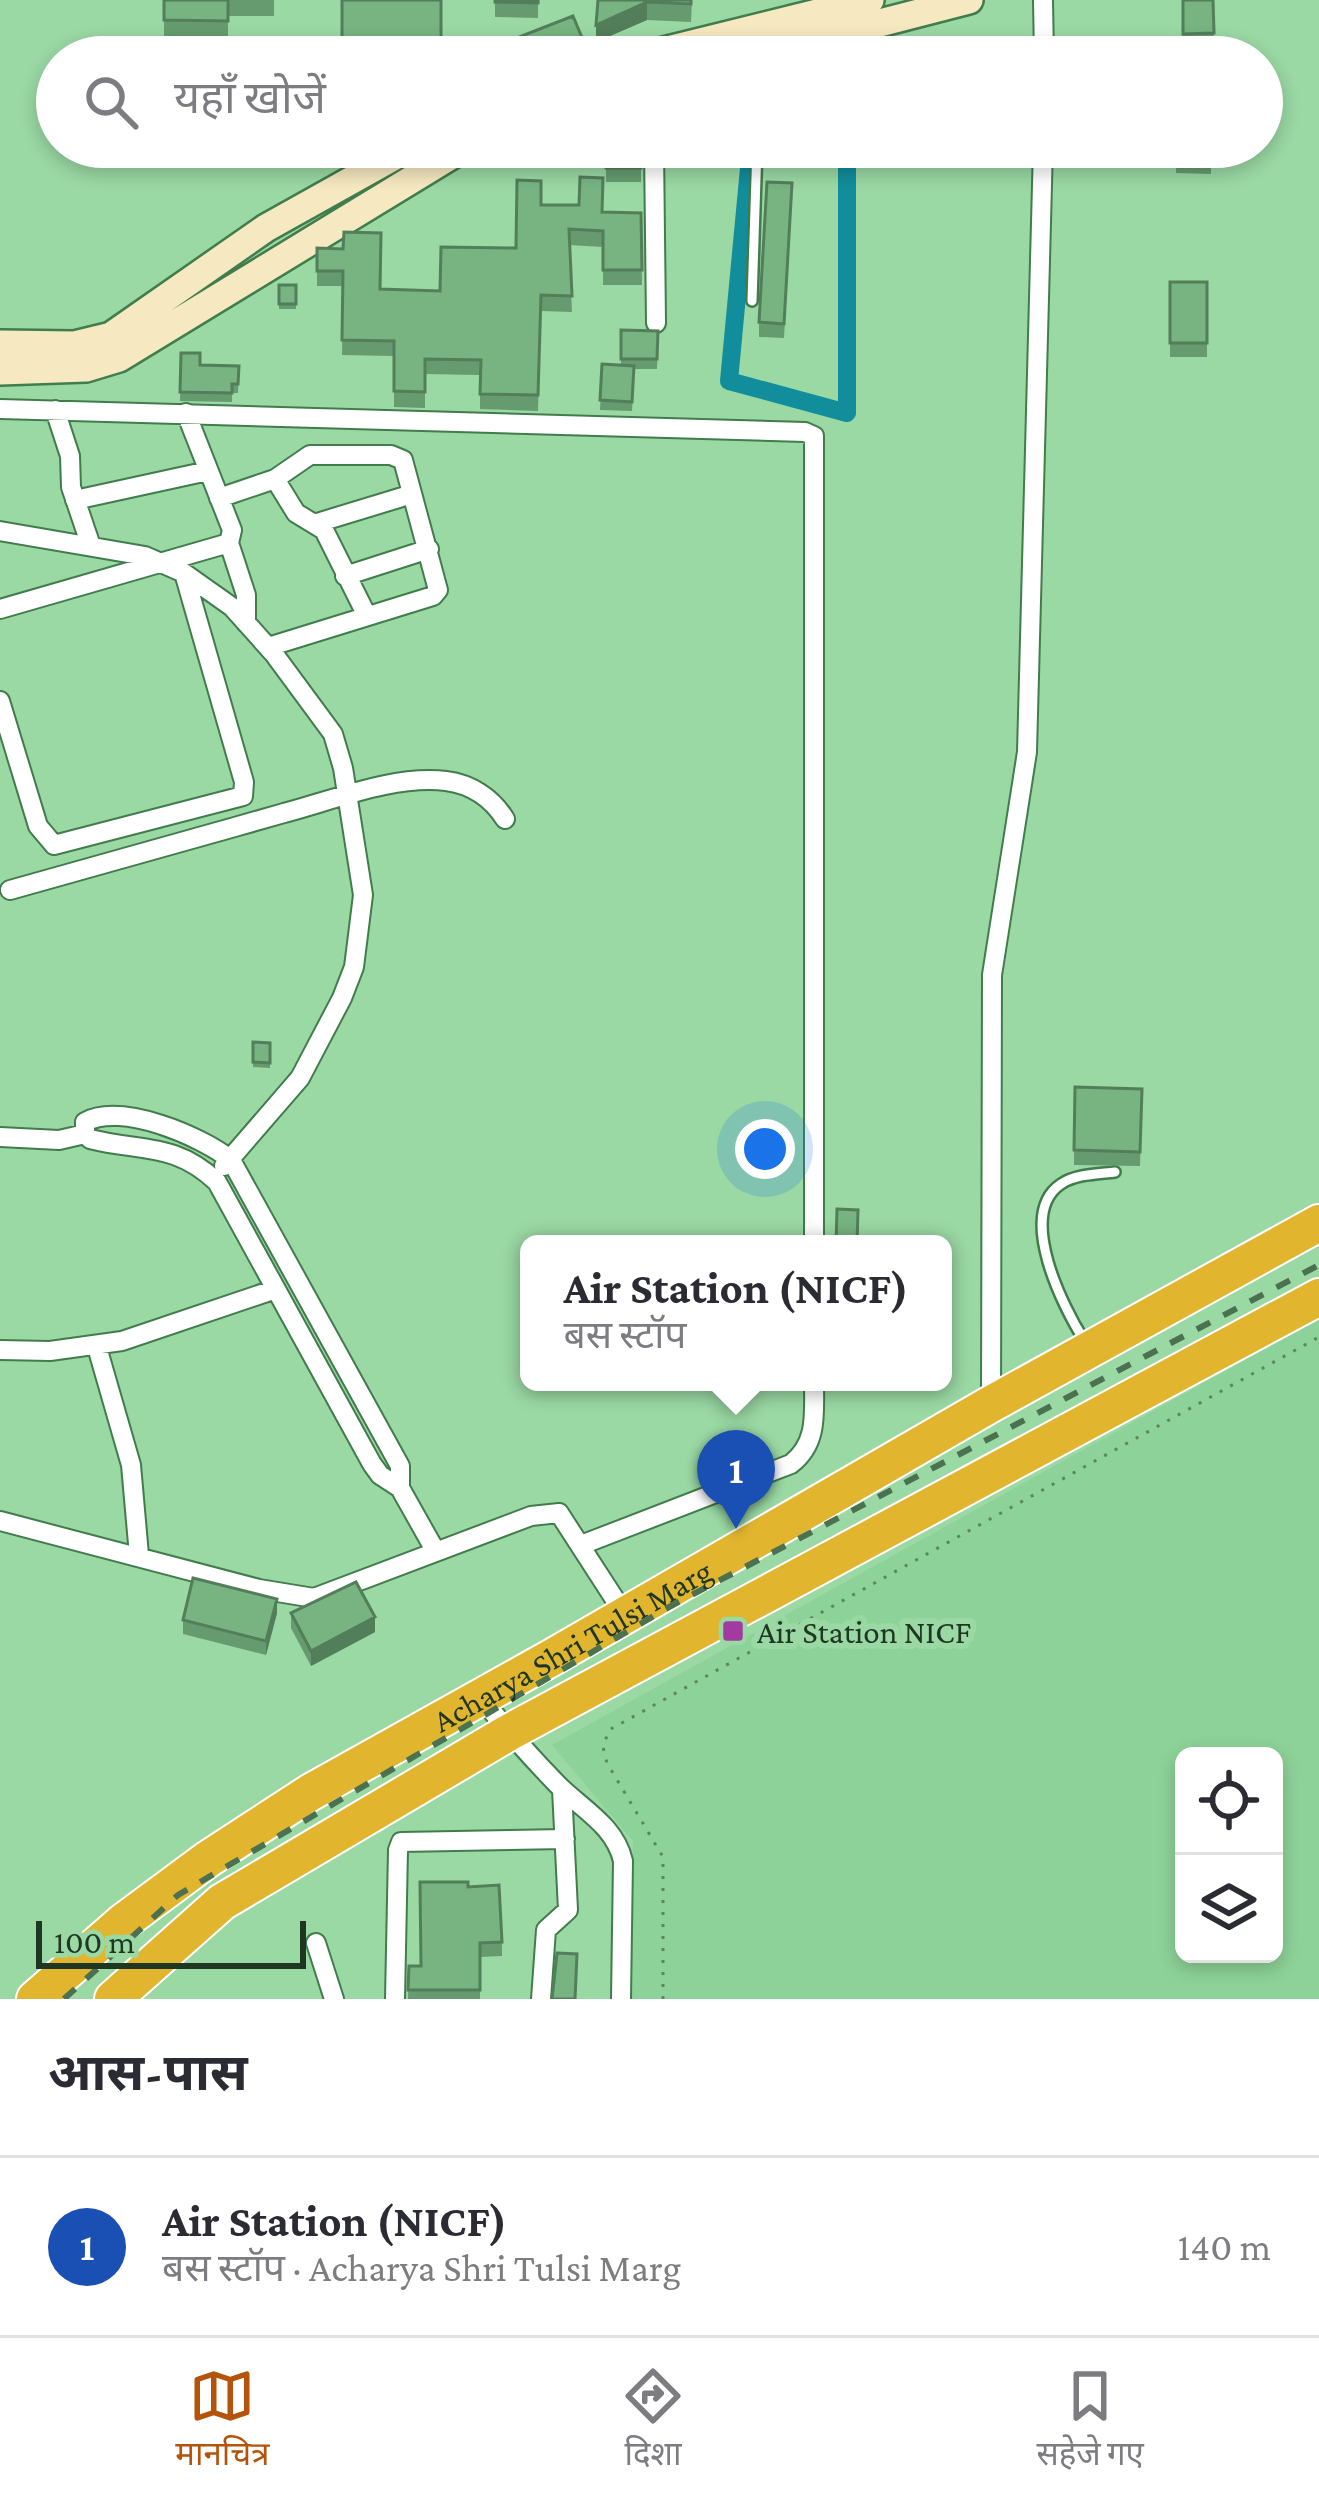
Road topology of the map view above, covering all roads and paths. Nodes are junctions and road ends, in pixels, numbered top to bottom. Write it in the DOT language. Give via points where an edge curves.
graph roads {
  1 [pos="870,0"];
  2 [pos="969,0"];
  3 [pos="1043,0"];
  4 [pos="790,36"];
  5 [pos="815,36"];
  6 [pos="1044,36"];
  7 [pos="373,168"];
  8 [pos="431,168"];
  9 [pos="654,168"];
  10 [pos="756,168"];
  11 [pos="1042,168"];
  12 [pos="752,301"];
  13 [pos="656,323"];
  14 [pos="0,344"];
  15 [pos="0,371"];
  16 [pos="0,409"];
  17 [pos="55,410"];
  18 [pos="186,413"];
  19 [pos="208,471"];
  20 [pos="275,478"];
  21 [pos="412,494"];
  22 [pos="219,498"];
  23 [pos="75,500"];
  24 [pos="316,523"];
  25 [pos="0,531"];
  26 [pos="229,543"];
  27 [pos="91,546"];
  28 [pos="428,549"];
  29 [pos="175,568"];
  30 [pos="345,576"];
  31 [pos="0,609"];
  32 [pos="367,616"];
  33 [pos="246,623"];
  34 [pos="268,647"];
  35 [pos="0,701"];
  36 [pos="347,795"];
  37 [pos="505,819"];
  38 [pos="10,890"];
  39 [pos="85,1134"];
  40 [pos="0,1137"];
  41 [pos="231,1160"];
  42 [pos="1115,1172"];
  43 [pos="212,1178"];
  44 [pos="1319,1223"];
  45 [pos="814,1235"];
  46 [pos="276,1288"];
  47 [pos="1319,1297"];
  48 [pos="1319,1337"];
  49 [pos="97,1347"];
  50 [pos="1090,1349"];
  51 [pos="0,1350"];
  52 [pos="814,1391"];
  53 [pos="991,1404"];
  54 [pos="400,1488"];
  55 [pos="0,1521"];
  56 [pos="581,1545"];
  57 [pos="436,1552"];
  58 [pos="139,1555"];
  59 [pos="625,1615"];
  60 [pos="480,1696"];
  61 [pos="508,1733"];
  62 [pos="562,1789"];
  63 [pos="566,1839"];
  64 [pos="316,1943"];
  65 [pos="35,1999"];
  66 [pos="113,1999"];
  67 [pos="334,1999"];
  68 [pos="395,1999"];
  69 [pos="542,1999"];
  70 [pos="621,1999"];
  71 [pos="663,1999"];
  1 -- 4 [label="street"];
  2 -- 5 [label="street"];
  3 -- 6 [label="street"];
  7 -- 14 [label="street" via="266,228 111,337"];
  8 -- 15 [label="street" via="119,358 86,368"];
  9 -- 13 [label="street"];
  10 -- 12 [label="lane"];
  11 -- 53 [label="street" via="1029,729 992,975"];
  16 -- 17 [label="street"];
  17 -- 18 [label="street"];
  17 -- 23 [label="street"];
  18 -- 19 [label="street"];
  18 -- 45 [label="street" via="814,436"];
  19 -- 22 [label="street"];
  19 -- 23 [label="street"];
  20 -- 21 [label="street" via="310,455 391,454 403,460"];
  20 -- 22 [label="street"];
  20 -- 24 [label="street" via="296,513"];
  21 -- 24 [label="street"];
  21 -- 28 [label="street"];
  22 -- 26 [label="street"];
  23 -- 27 [label="street"];
  24 -- 30 [label="street"];
  25 -- 27 [label="street"];
  26 -- 29 [label="street"];
  26 -- 33 [label="street"];
  27 -- 29 [label="street"];
  28 -- 30 [label="street"];
  28 -- 32 [label="street" via="438,583 433,596"];
  29 -- 31 [label="street"];
  29 -- 33 [label="street"];
  29 -- 35 [label="street" via="243,796 54,845 38,826"];
  30 -- 32 [label="street"];
  32 -- 34 [label="street"];
  33 -- 34 [label="street"];
  34 -- 36 [label="street" via="326,720"];
  36 -- 37 [label="street" via="448,781 479,792"];
  36 -- 38 [label="street"];
  36 -- 41 [label="street" via="363,895 354,967 300,1078"];
  39 -- 40 [label="street"];
  39 -- 41 [label="street" via="90,1119 125,1116 187,1135"];
  39 -- 43 [label="street" via="187,1158"];
  41 -- 43 [label="street"];
  41 -- 54 [label="street" via="400,1466"];
  42 -- 50 [label="lane" via="1058,1185 1045,1206 1048,1266"];
  43 -- 46 [label="street"];
  44 -- 50 [label="highway, Acharya Shri Tulsi Marg"];
  46 -- 49 [label="street"];
  46 -- 54 [label="street" via="372,1464"];
  47 -- 61 [label="highway, Acharya Shri Tulsi Marg"];
  48 -- 71 [label="path" via="609,1730 607,1763 663,1857"];
  49 -- 51 [label="street"];
  49 -- 58 [label="street" via="131,1465"];
  50 -- 53 [label="highway, Acharya Shri Tulsi Marg"];
  52 -- 56 [label="street" via="812,1439 791,1464"];
  53 -- 59 [label="highway, Acharya Shri Tulsi Marg"];
  54 -- 57 [label="street"];
  55 -- 58 [label="street"];
  56 -- 57 [label="street" via="566,1519 548,1511"];
  56 -- 59 [label="street"];
  57 -- 58 [label="street" via="314,1598"];
  59 -- 60 [label="highway, Acharya Shri Tulsi Marg"];
  60 -- 61 [label="street"];
  60 -- 65 [label="highway, Acharya Shri Tulsi Marg" via="208,1859"];
  61 -- 62 [label="street"];
  61 -- 66 [label="highway, Acharya Shri Tulsi Marg" via="222,1902"];
  62 -- 63 [label="street"];
  62 -- 70 [label="street" via="620,1846"];
  63 -- 68 [label="street" via="401,1843"];
  63 -- 69 [label="street" via="568,1910 546,1930"];
  64 -- 67 [label="street"];
}
